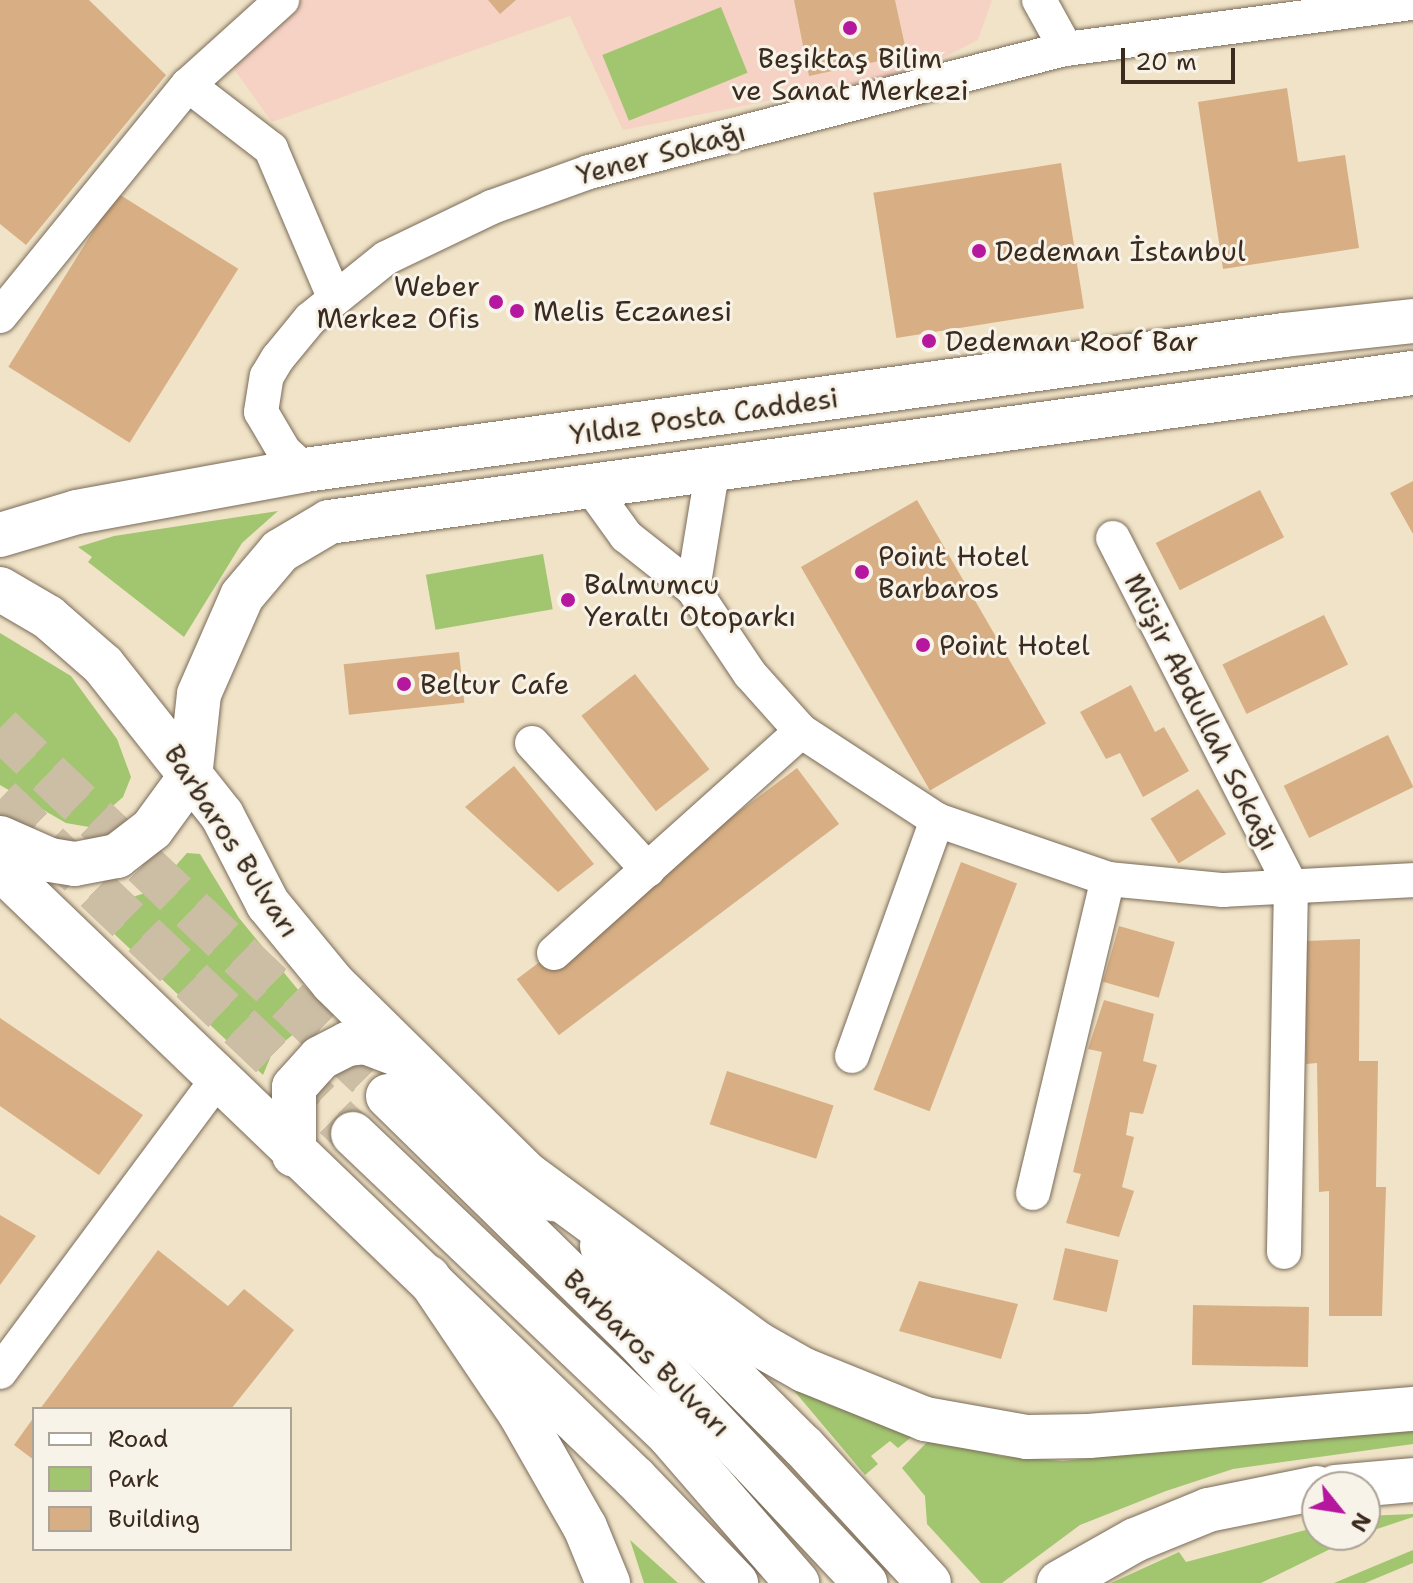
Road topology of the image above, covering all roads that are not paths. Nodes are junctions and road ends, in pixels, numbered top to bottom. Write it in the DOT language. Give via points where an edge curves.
graph roads {
  1 [pos="282,0"];
  2 [pos="1039,0"];
  3 [pos="1413,3"];
  4 [pos="1066,49"];
  5 [pos="188,85"];
  6 [pos="334,297"];
  7 [pos="0,316"];
  8 [pos="1413,321"];
  9 [pos="1413,373"];
  10 [pos="707,415"];
  11 [pos="713,467"];
  12 [pos="305,470"];
  13 [pos="590,486"];
  14 [pos="0,535"];
  15 [pos="1113,538"];
  16 [pos="0,589"];
  17 [pos="693,589"];
  18 [pos="801,731"];
  19 [pos="532,743"];
  20 [pos="190,777"];
  21 [pos="937,820"];
  22 [pos="0,838"];
  23 [pos="0,868"];
  24 [pos="648,870"];
  25 [pos="1108,879"];
  26 [pos="1413,880"];
  27 [pos="1291,886"];
  28 [pos="554,953"];
  29 [pos="852,1056"];
  30 [pos="411,1061"];
  31 [pos="219,1077"];
  32 [pos="388,1096"];
  33 [pos="353,1134"];
  34 [pos="294,1155"];
  35 [pos="524,1172"];
  36 [pos="1033,1193"];
  37 [pos="1284,1252"];
  38 [pos="428,1277"];
  39 [pos="0,1372"];
  40 [pos="1413,1409"];
  41 [pos="1413,1480"];
  42 [pos="1381,1483"];
  43 [pos="1301,1491"];
  44 [pos="608,1583"];
  45 [pos="736,1583"];
  46 [pos="797,1583"];
  47 [pos="865,1583"];
  48 [pos="929,1583"];
  49 [pos="1059,1583"];
  1 -- 5 [label="street"];
  2 -- 4 [label="street"];
  3 -- 4 [label="street, Yener Sokağı"];
  4 -- 6 [label="street, Yener Sokağı" via="540,186 386,258"];
  5 -- 6 [label="street" via="271,149"];
  5 -- 7 [label="street"];
  6 -- 12 [label="street, Yener Sokağı" via="278,358 261,396 261,412 271,433"];
  8 -- 10 [label="main road, Yıldız Posta Caddesi"];
  9 -- 11 [label="main road, Yıldız Posta Caddesi"];
  10 -- 11 [label="main road"];
  10 -- 12 [label="main road, Yıldız Posta Caddesi"];
  11 -- 13 [label="main road, Yıldız Posta Caddesi"];
  11 -- 17 [label="street"];
  12 -- 14 [label="main road, Yıldız Posta Caddesi" via="77,512"];
  13 -- 17 [label="street" via="626,536"];
  13 -- 20 [label="main road, Yıldız Posta Caddesi" via="329,522 280,551 242,596 211,659 199,694"];
  15 -- 27 [label="street, Müşir Abdullah Sokağı"];
  16 -- 20 [label="main road, Barbaros Bulvarı" via="48,617 103,665"];
  17 -- 18 [label="street" via="750,674"];
  18 -- 21 [label="street"];
  18 -- 24 [label="street"];
  19 -- 24 [label="street"];
  20 -- 22 [label="main road" via="169,812 117,856 75,864 50,860"];
  20 -- 30 [label="main road, Barbaros Bulvarı" via="222,815 268,904 333,983"];
  21 -- 25 [label="street"];
  21 -- 29 [label="street"];
  23 -- 31 [label="main road"];
  24 -- 28 [label="street"];
  25 -- 27 [label="street" via="1223,890"];
  25 -- 36 [label="street"];
  26 -- 27 [label="street"];
  27 -- 37 [label="street"];
  30 -- 34 [label="main road" via="365,1042 347,1044 320,1058 294,1087"];
  30 -- 35 [label="main road, Barbaros Bulvarı"];
  31 -- 34 [label="main road"];
  31 -- 39 [label="street"];
  32 -- 47 [label="main road, Barbaros Bulvarı" via="636,1339"];
  33 -- 46 [label="main road, Barbaros Bulvarı" via="669,1435"];
  34 -- 38 [label="main road"];
  35 -- 40 [label="main road" via="758,1344 804,1370 925,1419 1027,1437 1089,1436"];
  35 -- 48 [label="main road" via="803,1446"];
  38 -- 44 [label="main road" via="521,1415 585,1527"];
  38 -- 45 [label="main road"];
  41 -- 42 [label="main road"];
  43 -- 49 [label="main road" via="1208,1510 1135,1540"];
}
